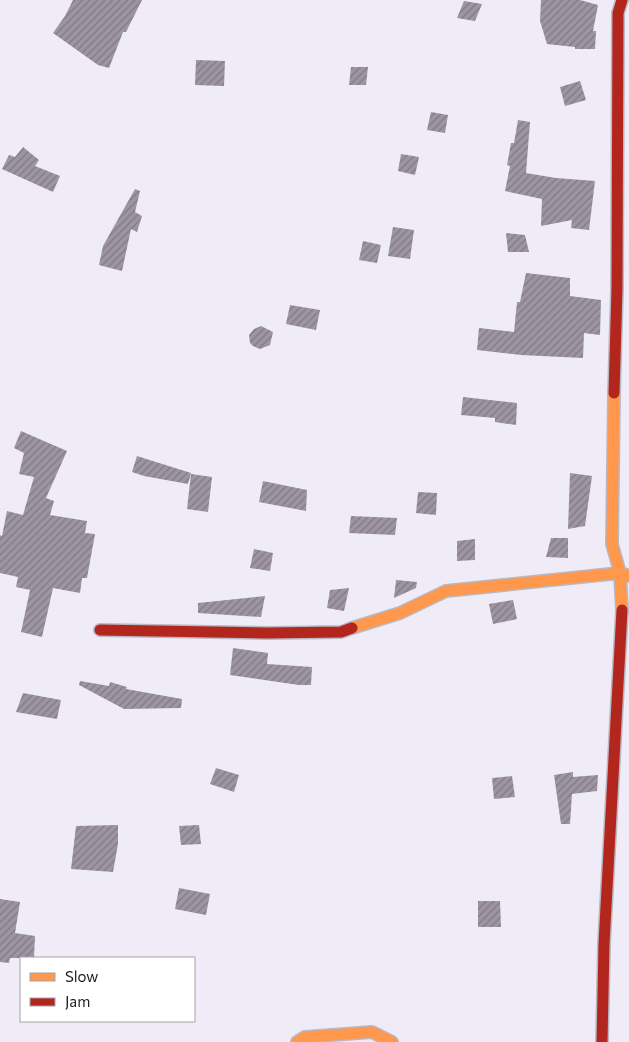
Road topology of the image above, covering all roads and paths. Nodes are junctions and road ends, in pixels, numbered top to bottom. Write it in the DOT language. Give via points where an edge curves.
graph roads {
  1 [pos="622,0"];
  2 [pos="624,574"];
  3 [pos="100,630"];
  4 [pos="297,1042"];
  5 [pos="392,1042"];
  6 [pos="602,1042"];
  1 -- 2 [label="street" via="618,13 612,544"];
  2 -- 3 [label="street" via="446,591 400,613 341,632"];
  2 -- 6 [label="street" via="604,944"];
  4 -- 5 [label="street" via="305,1037 372,1032"];
}
